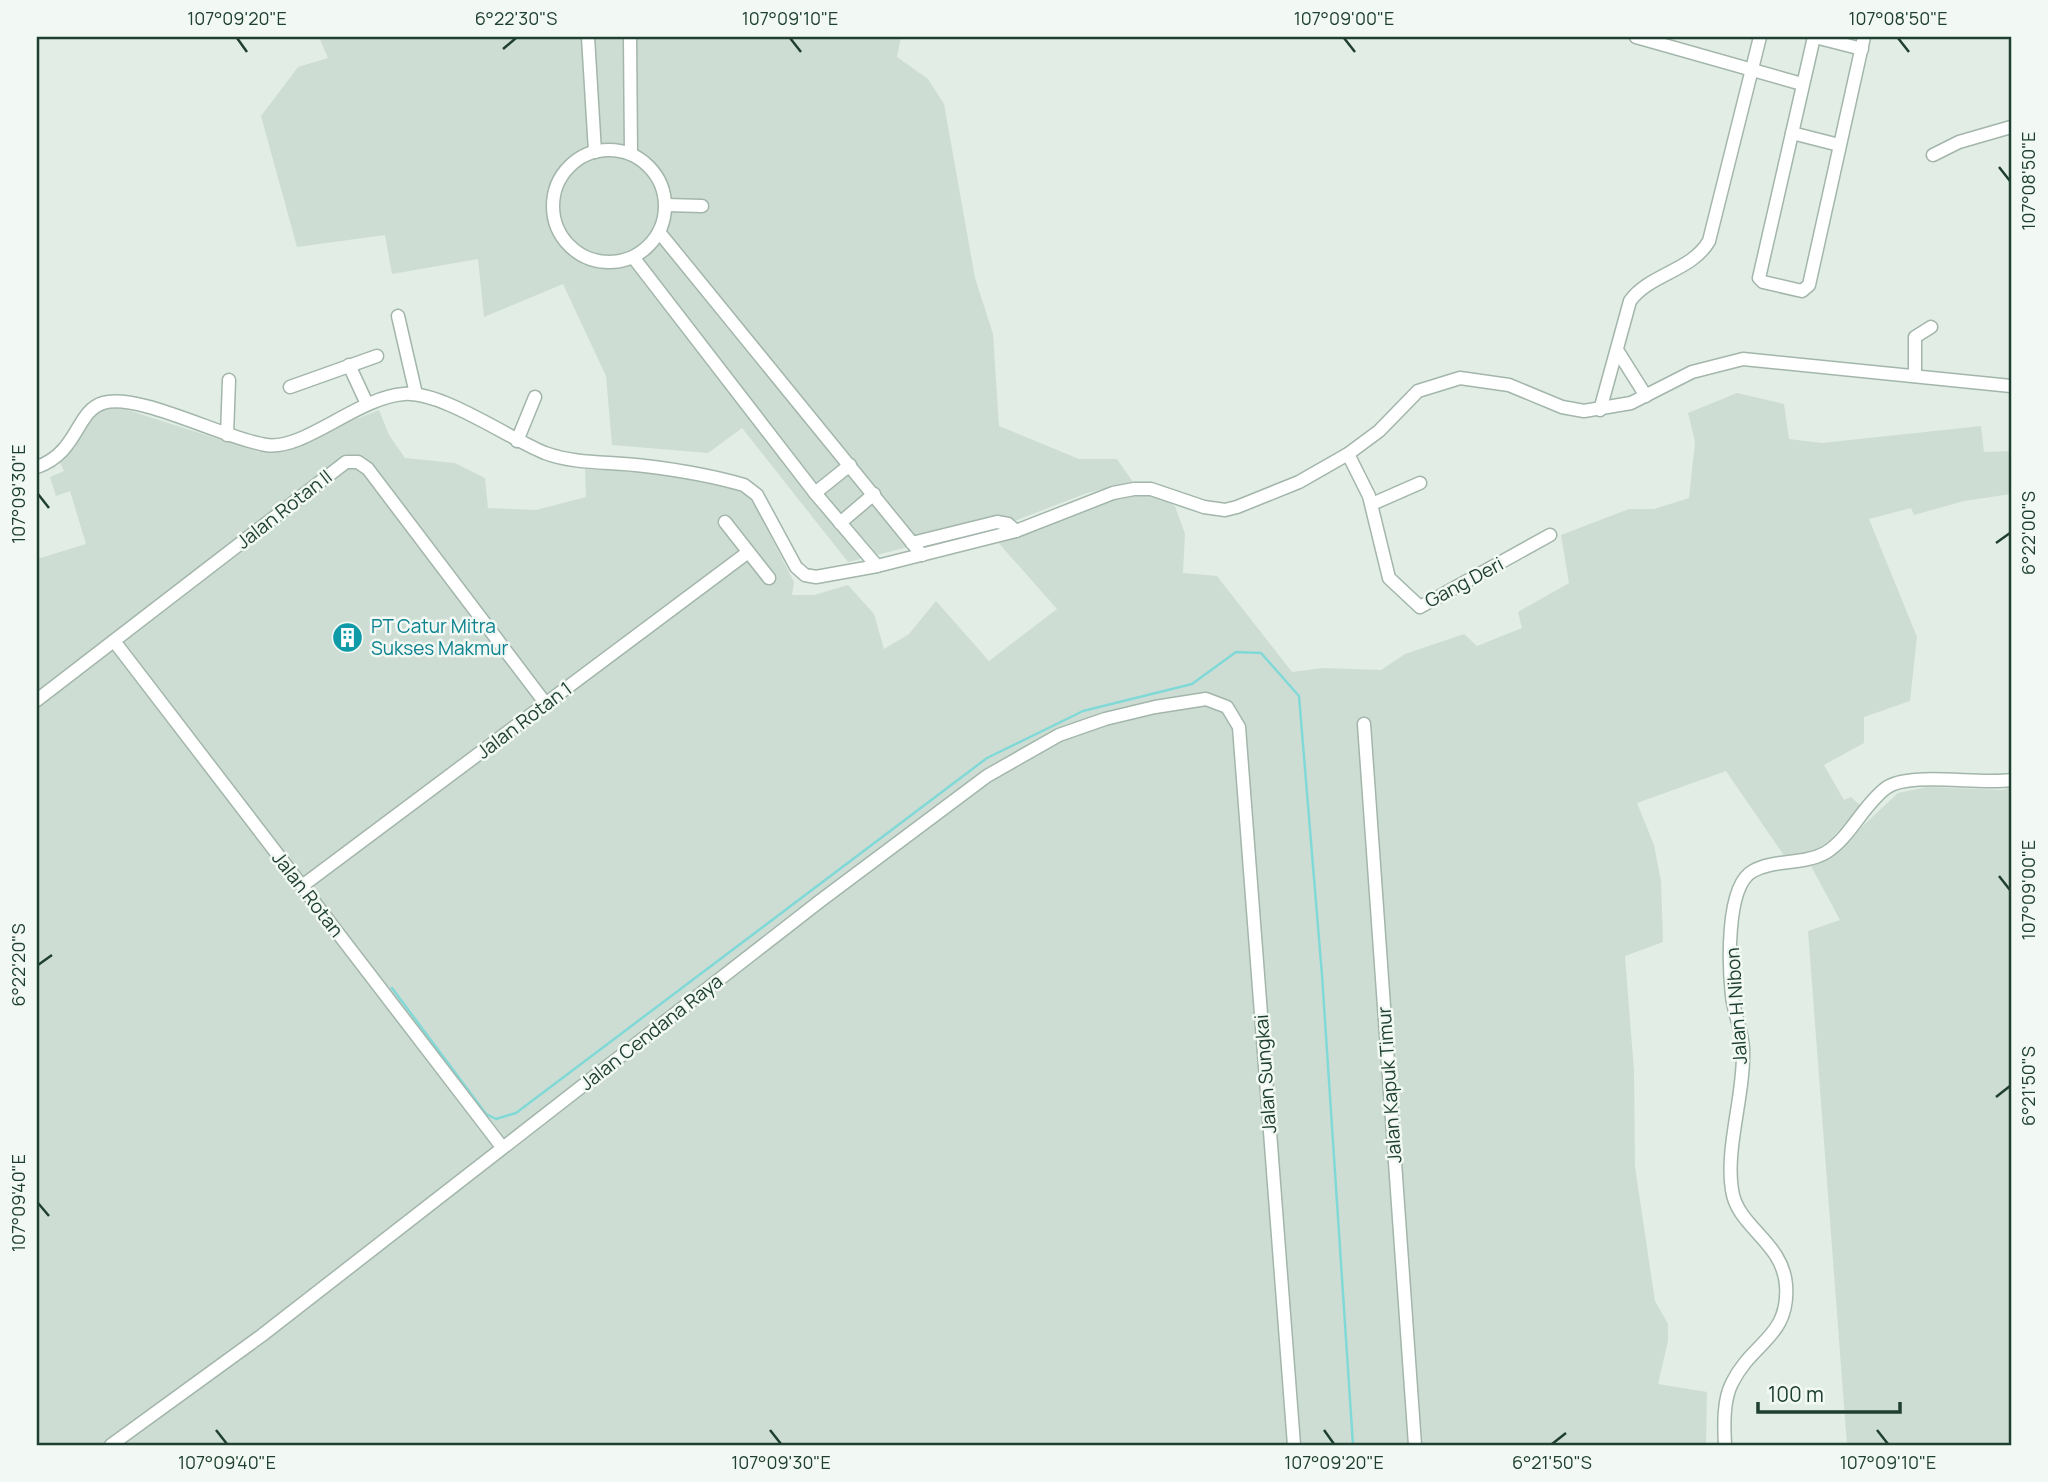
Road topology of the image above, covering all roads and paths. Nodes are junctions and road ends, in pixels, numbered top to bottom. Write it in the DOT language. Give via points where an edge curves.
graph roads {
  1 [pos="588,37"];
  2 [pos="630,37"];
  3 [pos="1636,37"];
  4 [pos="1760,37"];
  5 [pos="1814,37"];
  6 [pos="1863,43"];
  7 [pos="1752,72"];
  8 [pos="1802,84"];
  9 [pos="2011,127"];
  10 [pos="1792,133"];
  11 [pos="1839,145"];
  12 [pos="595,152"];
  13 [pos="631,154"];
  14 [pos="1933,155"];
  15 [pos="666,205"];
  16 [pos="702,206"];
  17 [pos="659,232"];
  18 [pos="633,257"];
  19 [pos="398,316"];
  20 [pos="1931,327"];
  21 [pos="1617,350"];
  22 [pos="377,356"];
  23 [pos="349,365"];
  24 [pos="1915,376"];
  25 [pos="229,380"];
  26 [pos="2011,386"];
  27 [pos="290,387"];
  28 [pos="416,394"];
  29 [pos="535,397"];
  30 [pos="1646,397"];
  31 [pos="366,404"];
  32 [pos="1600,410"];
  33 [pos="227,435"];
  34 [pos="517,441"];
  35 [pos="1348,454"];
  36 [pos="850,465"];
  37 [pos="37,467"];
  38 [pos="1420,483"];
  39 [pos="815,493"];
  40 [pos="874,494"];
  41 [pos="1372,504"];
  42 [pos="725,522"];
  43 [pos="840,523"];
  44 [pos="1016,531"];
  45 [pos="1550,535"];
  46 [pos="912,543"];
  47 [pos="747,553"];
  48 [pos="922,555"];
  49 [pos="877,566"];
  50 [pos="769,578"];
  51 [pos="114,641"];
  52 [pos="37,700"];
  53 [pos="546,704"];
  54 [pos="1227,707"];
  55 [pos="1364,723"];
  56 [pos="2011,779"];
  57 [pos="302,886"];
  58 [pos="502,1147"];
  59 [pos="111,1445"];
  60 [pos="1294,1445"];
  61 [pos="1415,1445"];
  62 [pos="1725,1445"];
  1 -- 12 [label="street"];
  2 -- 13 [label="street"];
  3 -- 7 [label="street"];
  4 -- 7 [label="street"];
  5 -- 6 [label="street"];
  5 -- 8 [label="street"];
  6 -- 11 [label="street"];
  7 -- 8 [label="street"];
  7 -- 21 [label="street" via="1709,241 1700,254 1634,295 1623,317"];
  8 -- 10 [label="street"];
  9 -- 14 [label="street"];
  10 -- 11 [label="street"];
  10 -- 11 [label="street" via="1759,278 1763,282 1802,291 1809,285"];
  12 -- 13 [label="street"];
  12 -- 18 [label="street" via="571,165 560,180 553,207 556,225 572,248 587,258 615,262"];
  13 -- 15 [label="street" via="653,171 663,187"];
  15 -- 16 [label="street"];
  15 -- 17 [label="street"];
  17 -- 18 [label="street"];
  17 -- 36 [label="street"];
  18 -- 39 [label="street"];
  19 -- 28 [label="street"];
  20 -- 24 [label="street" via="1915,337"];
  21 -- 30 [label="street"];
  21 -- 32 [label="street"];
  22 -- 23 [label="street"];
  23 -- 27 [label="street"];
  23 -- 31 [label="street"];
  24 -- 26 [label="street"];
  24 -- 30 [label="street" via="1743,359 1699,369"];
  25 -- 33 [label="street"];
  28 -- 31 [label="street"];
  28 -- 34 [label="street"];
  29 -- 34 [label="street"];
  30 -- 32 [label="street"];
  31 -- 33 [label="street" via="282,445"];
  32 -- 35 [label="street" via="1574,410 1509,384 1460,378 1418,391 1380,431"];
  33 -- 37 [label="street" via="134,404 104,402 90,410 61,455"];
  34 -- 49 [label="street" via="579,462 645,466 744,485 757,495 793,562 805,575 831,576"];
  35 -- 41 [label="street, Gang Deri"];
  35 -- 44 [label="street" via="1298,482 1225,510 1151,488 1134,489"];
  36 -- 39 [label="street"];
  36 -- 40 [label="street"];
  38 -- 41 [label="street"];
  39 -- 43 [label="street"];
  40 -- 43 [label="street"];
  40 -- 46 [label="street"];
  41 -- 45 [label="street, Gang Deri" via="1390,578 1420,607"];
  42 -- 47 [label="street"];
  43 -- 49 [label="street"];
  44 -- 46 [label="street" via="997,522"];
  44 -- 48 [label="street"];
  46 -- 48 [label="street"];
  47 -- 50 [label="street"];
  47 -- 53 [label="street, Jalan Rotan 1"];
  48 -- 49 [label="street"];
  51 -- 52 [label="street, Jalan Rotan II"];
  51 -- 53 [label="street, Jalan Rotan II" via="346,462 358,462 368,469"];
  51 -- 57 [label="street, Jalan Rotan"];
  53 -- 57 [label="street, Jalan Rotan 1"];
  54 -- 58 [label="street, Jalan Cendana Raya" via="1206,699 1105,719 1059,735 1006,764"];
  54 -- 60 [label="street, Jalan Sungkai" via="1239,727 1251,853"];
  55 -- 61 [label="street, Jalan Kapuk Timur"];
  56 -- 62 [label="street, Jalan H Nibon" via="1898,782 1882,791 1826,852 1759,869 1738,887 1730,962 1743,1060 1732,1190 1740,1211 1779,1260 1786,1293 1782,1321 1743,1363 1729,1389"];
  57 -- 58 [label="street, Jalan Rotan"];
  58 -- 59 [label="street, Jalan Cendana Raya" via="261,1336"];
}
